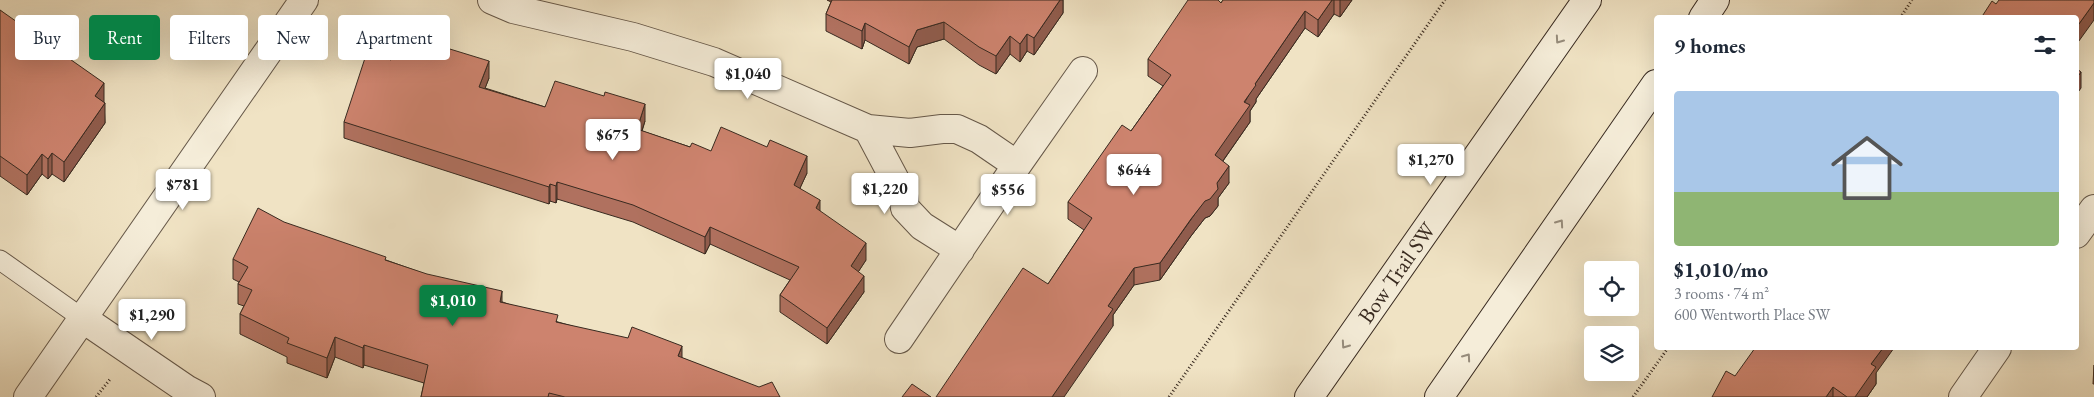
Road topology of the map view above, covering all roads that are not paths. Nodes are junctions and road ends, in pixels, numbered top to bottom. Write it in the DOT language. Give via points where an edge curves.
graph roads {
  1 [pos="304,0"];
  2 [pos="492,0"];
  3 [pos="1587,0"];
  4 [pos="1715,0"];
  5 [pos="1705,15"];
  6 [pos="1084,71"];
  7 [pos="1654,87"];
  8 [pos="868,129"];
  9 [pos="1017,165"];
  10 [pos="2094,209"];
  11 [pos="2079,230"];
  12 [pos="960,250"];
  13 [pos="0,260"];
  14 [pos="82,318"];
  15 [pos="900,339"];
  16 [pos="1996,350"];
  17 [pos="28,397"];
  18 [pos="201,397"];
  19 [pos="1309,397"];
  20 [pos="1439,397"];
  21 [pos="1962,397"];
  1 -- 14 [label="street"];
  2 -- 8 [label="street" via="513,9 633,37 714,62"];
  3 -- 19 [label="street, Bow Trail SW, one-way"];
  4 -- 5 [label="street"];
  6 -- 9 [label="street"];
  20 -- 7 [label="street, one-way"];
  8 -- 9 [label="street" via="910,133 957,130"];
  8 -- 12 [label="street" via="903,195 905,208 922,226"];
  9 -- 12 [label="street"];
  10 -- 11 [label="street"];
  12 -- 15 [label="street"];
  13 -- 14 [label="lane"];
  14 -- 17 [label="street"];
  14 -- 18 [label="street"];
  16 -- 21 [label="street"];
}
